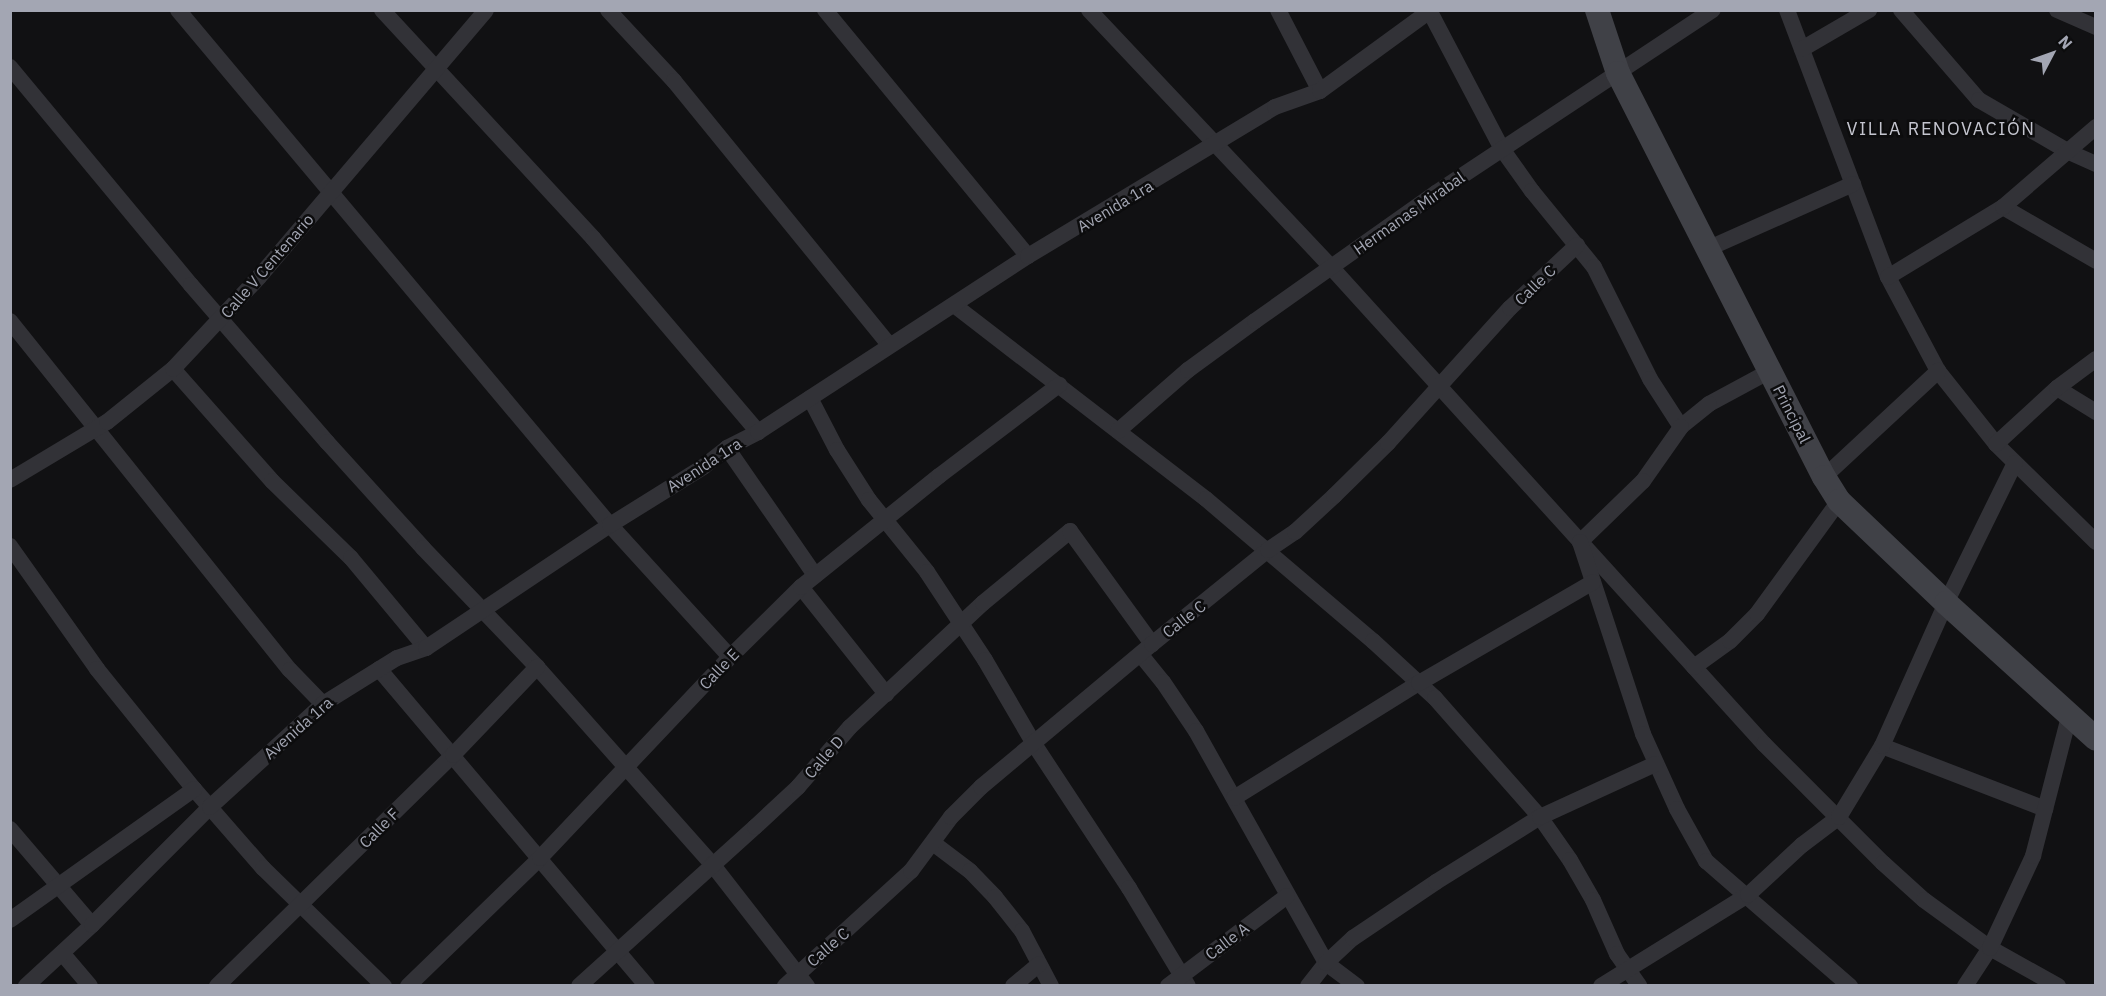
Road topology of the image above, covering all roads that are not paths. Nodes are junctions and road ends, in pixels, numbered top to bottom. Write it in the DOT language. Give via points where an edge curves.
graph roads {
  1 [pos="178,10"];
  2 [pos="382,10"];
  3 [pos="486,10"];
  4 [pos="609,10"];
  5 [pos="825,10"];
  6 [pos="1089,10"];
  7 [pos="1278,10"];
  8 [pos="1597,10"];
  9 [pos="1713,10"];
  10 [pos="1787,10"];
  11 [pos="1869,10"];
  12 [pos="1901,10"];
  13 [pos="2057,10"];
  14 [pos="1430,11"];
  15 [pos="2096,27"];
  16 [pos="1802,49"];
  17 [pos="10,67"];
  18 [pos="434,70"];
  19 [pos="1618,73"];
  20 [pos="1320,91"];
  21 [pos="2096,127"];
  22 [pos="1212,144"];
  23 [pos="1502,149"];
  24 [pos="2069,152"];
  25 [pos="2096,164"];
  26 [pos="1853,184"];
  27 [pos="331,192"];
  28 [pos="2003,207"];
  29 [pos="1577,245"];
  30 [pos="1707,249"];
  31 [pos="1028,256"];
  32 [pos="2096,261"];
  33 [pos="1331,267"];
  34 [pos="1888,277"];
  35 [pos="954,305"];
  36 [pos="222,318"];
  37 [pos="10,321"];
  38 [pos="889,345"];
  39 [pos="2096,359"];
  40 [pos="173,369"];
  41 [pos="1770,371"];
  42 [pos="1938,371"];
  43 [pos="1059,385"];
  44 [pos="1438,387"];
  45 [pos="2057,388"];
  46 [pos="810,398"];
  47 [pos="2096,412"];
  48 [pos="1681,427"];
  49 [pos="96,428"];
  50 [pos="1118,431"];
  51 [pos="758,432"];
  52 [pos="1996,444"];
  53 [pos="727,448"];
  54 [pos="2016,463"];
  55 [pos="1824,477"];
  56 [pos="10,480"];
  57 [pos="1839,501"];
  58 [pos="886,519"];
  59 [pos="610,525"];
  60 [pos="1580,542"];
  61 [pos="2096,542"];
  62 [pos="10,546"];
  63 [pos="1268,550"];
  64 [pos="815,575"];
  65 [pos="1593,582"];
  66 [pos="801,587"];
  67 [pos="1946,603"];
  68 [pos="483,609"];
  69 [pos="961,625"];
  70 [pos="426,648"];
  71 [pos="1147,650"];
  72 [pos="730,657"];
  73 [pos="537,667"];
  74 [pos="1694,667"];
  75 [pos="380,669"];
  76 [pos="1419,683"];
  77 [pos="886,694"];
  78 [pos="323,704"];
  79 [pos="2069,717"];
  80 [pos="2096,739"];
  81 [pos="1034,744"];
  82 [pos="1882,746"];
  83 [pos="453,755"];
  84 [pos="1655,764"];
  85 [pos="625,769"];
  86 [pos="194,789"];
  87 [pos="1234,798"];
  88 [pos="210,807"];
  89 [pos="2045,809"];
  90 [pos="1540,817"];
  91 [pos="1839,817"];
  92 [pos="10,829"];
  93 [pos="933,843"];
  94 [pos="540,858"];
  95 [pos="712,864"];
  96 [pos="60,886"];
  97 [pos="1748,895"];
  98 [pos="1287,896"];
  99 [pos="301,906"];
  100 [pos="10,920"];
  101 [pos="92,925"];
  102 [pos="1990,948"];
  103 [pos="620,950"];
  104 [pos="62,952"];
  105 [pos="1326,963"];
  106 [pos="1039,964"];
  107 [pos="1627,970"];
  108 [pos="802,979"];
  109 [pos="1179,982"];
  110 [pos="26,986"];
  111 [pos="90,986"];
  112 [pos="217,986"];
  113 [pos="384,986"];
  114 [pos="408,986"];
  115 [pos="579,986"];
  116 [pos="647,986"];
  117 [pos="785,986"];
  118 [pos="1013,986"];
  119 [pos="1051,986"];
  120 [pos="1308,986"];
  121 [pos="1357,986"];
  122 [pos="1601,986"];
  123 [pos="1639,986"];
  124 [pos="1850,986"];
  125 [pos="1965,986"];
  126 [pos="2058,986"];
  1 -- 27 [label="street"];
  2 -- 18 [label="street"];
  3 -- 18 [label="street, Calle V Centenario"];
  4 -- 38 [label="street" via="674,81"];
  5 -- 31 [label="street"];
  6 -- 22 [label="street"];
  7 -- 20 [label="street"];
  8 -- 19 [label="street, Principal"];
  9 -- 19 [label="street, Hermanas Mirabal"];
  10 -- 16 [label="street"];
  11 -- 16 [label="street"];
  12 -- 24 [label="street" via="1979,100"];
  13 -- 15 [label="street"];
  14 -- 20 [label="street, Avenida 1ra"];
  14 -- 23 [label="street"];
  16 -- 26 [label="street"];
  17 -- 36 [label="street"];
  18 -- 27 [label="street, Calle V Centenario"];
  18 -- 51 [label="street" via="593,238"];
  19 -- 23 [label="street, Hermanas Mirabal"];
  19 -- 30 [label="street, Principal"];
  20 -- 22 [label="street, Avenida 1ra" via="1275,106"];
  21 -- 24 [label="street"];
  22 -- 31 [label="street, Avenida 1ra"];
  22 -- 33 [label="street"];
  23 -- 29 [label="street"];
  23 -- 33 [label="street, Hermanas Mirabal"];
  24 -- 25 [label="street"];
  24 -- 28 [label="street"];
  26 -- 30 [label="street"];
  26 -- 34 [label="street"];
  27 -- 36 [label="street, Calle V Centenario"];
  27 -- 59 [label="street"];
  28 -- 32 [label="street"];
  28 -- 34 [label="street"];
  29 -- 44 [label="street, Calle C" via="1510,308"];
  29 -- 48 [label="street" via="1594,267 1650,379"];
  30 -- 41 [label="street, Principal"];
  31 -- 35 [label="street, Avenida 1ra"];
  33 -- 44 [label="street"];
  33 -- 50 [label="street, Hermanas Mirabal" via="1188,370"];
  34 -- 42 [label="street"];
  35 -- 38 [label="street, Avenida 1ra"];
  35 -- 43 [label="street"];
  36 -- 40 [label="street, Calle V Centenario"];
  36 -- 68 [label="street" via="415,539"];
  37 -- 49 [label="street"];
  38 -- 46 [label="street, Avenida 1ra"];
  39 -- 45 [label="street"];
  40 -- 49 [label="street, Calle V Centenario" via="143,396"];
  40 -- 70 [label="street" via="272,481 351,558"];
  41 -- 48 [label="street" via="1709,405"];
  41 -- 55 [label="street, Principal"];
  42 -- 52 [label="street"];
  42 -- 55 [label="street"];
  43 -- 50 [label="street"];
  43 -- 58 [label="street, Calle E"];
  44 -- 60 [label="street"];
  44 -- 63 [label="street, Calle C" via="1334,496 1295,532"];
  45 -- 47 [label="street"];
  45 -- 52 [label="street"];
  46 -- 51 [label="street, Avenida 1ra"];
  46 -- 58 [label="street" via="869,500"];
  48 -- 60 [label="street" via="1643,481"];
  49 -- 56 [label="street, Calle V Centenario"];
  49 -- 78 [label="street" via="290,670"];
  50 -- 63 [label="street"];
  51 -- 53 [label="street, Avenida 1ra"];
  52 -- 54 [label="street"];
  53 -- 59 [label="street, Avenida 1ra"];
  53 -- 64 [label="street"];
  54 -- 61 [label="street"];
  54 -- 67 [label="street"];
  55 -- 57 [label="street, Principal"];
  57 -- 67 [label="street, Principal"];
  57 -- 74 [label="street" via="1757,614 1730,641"];
  58 -- 64 [label="street, Calle E"];
  58 -- 69 [label="street"];
  59 -- 68 [label="street, Avenida 1ra"];
  59 -- 72 [label="street"];
  60 -- 65 [label="street"];
  60 -- 74 [label="street"];
  62 -- 86 [label="street" via="97,669"];
  63 -- 71 [label="street, Calle C"];
  63 -- 76 [label="street"];
  64 -- 66 [label="street, Calle E"];
  65 -- 76 [label="street"];
  65 -- 84 [label="street"];
  66 -- 72 [label="street, Calle E"];
  66 -- 77 [label="street"];
  67 -- 79 [label="street, Principal"];
  67 -- 82 [label="street"];
  68 -- 70 [label="street, Avenida 1ra"];
  68 -- 73 [label="street"];
  69 -- 71 [label="street, Calle D" via="1070,531"];
  69 -- 77 [label="street, Calle D"];
  69 -- 81 [label="street"];
  70 -- 75 [label="street, Avenida 1ra"];
  71 -- 81 [label="street, Calle C"];
  71 -- 87 [label="street"];
  72 -- 85 [label="street, Calle E"];
  73 -- 83 [label="street, Calle F"];
  73 -- 85 [label="street"];
  74 -- 91 [label="street" via="1764,744"];
  75 -- 78 [label="street, Avenida 1ra"];
  75 -- 83 [label="street"];
  76 -- 87 [label="street"];
  76 -- 90 [label="street"];
  77 -- 95 [label="street, Calle D" via="850,727 798,787"];
  78 -- 88 [label="street, Avenida 1ra"];
  79 -- 80 [label="street, Principal"];
  79 -- 89 [label="street"];
  81 -- 93 [label="street, Calle C" via="981,787 951,817"];
  81 -- 109 [label="street" via="1129,888"];
  82 -- 89 [label="street"];
  82 -- 91 [label="street"];
  83 -- 94 [label="street"];
  83 -- 99 [label="street, Calle F"];
  84 -- 90 [label="street"];
  84 -- 97 [label="street" via="1706,861"];
  85 -- 94 [label="street, Calle E"];
  85 -- 95 [label="street"];
  86 -- 88 [label="street"];
  86 -- 96 [label="street"];
  87 -- 98 [label="street"];
  88 -- 99 [label="street"];
  88 -- 101 [label="street, Avenida 1ra"];
  89 -- 102 [label="street" via="2033,856"];
  90 -- 105 [label="street" via="1371,924"];
  90 -- 107 [label="street" via="1570,860"];
  91 -- 97 [label="street"];
  91 -- 102 [label="street" via="1924,900"];
  92 -- 96 [label="street"];
  93 -- 106 [label="street" via="970,871 995,897 1022,930"];
  93 -- 108 [label="street, Calle C" via="911,872"];
  94 -- 103 [label="street"];
  94 -- 114 [label="street, Calle E"];
  95 -- 103 [label="street, Calle D"];
  95 -- 108 [label="street"];
  96 -- 100 [label="street"];
  96 -- 101 [label="street"];
  97 -- 107 [label="street"];
  97 -- 124 [label="street"];
  98 -- 105 [label="street"];
  98 -- 109 [label="street, Calle A"];
  99 -- 112 [label="street, Calle F"];
  99 -- 113 [label="street"];
  101 -- 104 [label="street, Avenida 1ra"];
  102 -- 125 [label="street"];
  102 -- 126 [label="street"];
  103 -- 115 [label="street, Calle D"];
  103 -- 116 [label="street"];
  104 -- 110 [label="street, Avenida 1ra"];
  104 -- 111 [label="street"];
  105 -- 120 [label="street"];
  105 -- 121 [label="street"];
  106 -- 118 [label="street"];
  106 -- 119 [label="street"];
  107 -- 122 [label="street"];
  107 -- 123 [label="street"];
  108 -- 117 [label="street, Calle C"];
}
